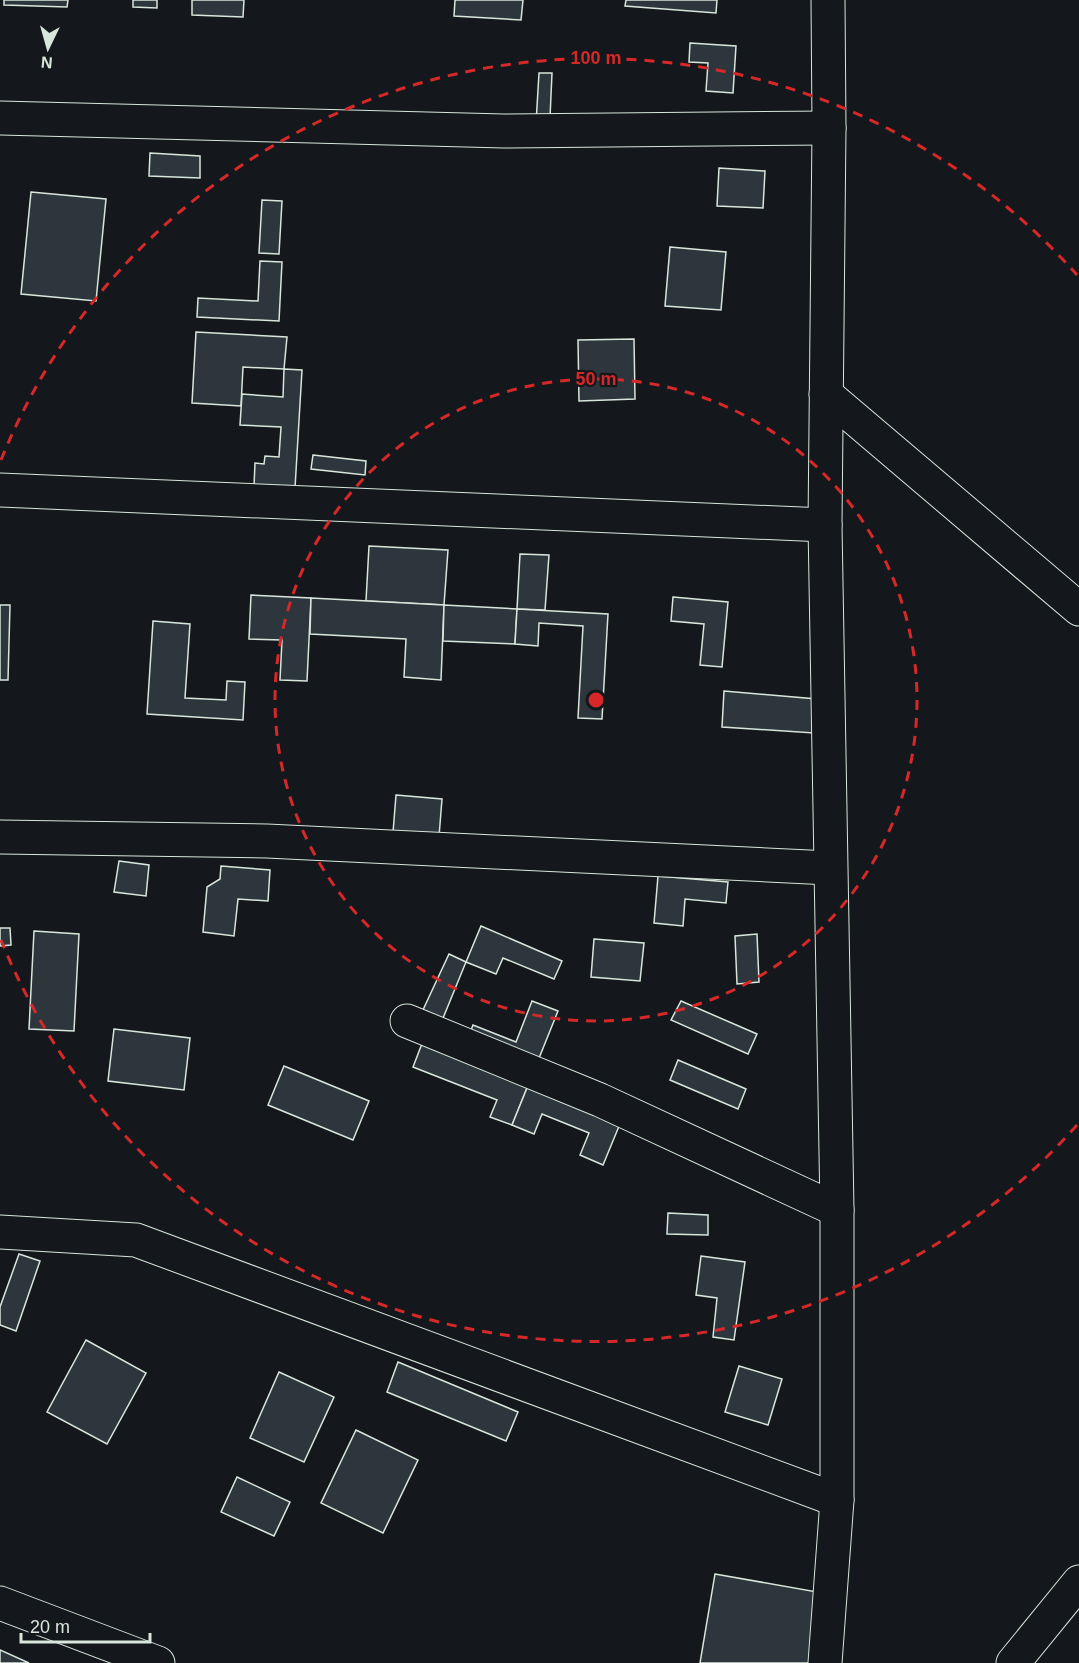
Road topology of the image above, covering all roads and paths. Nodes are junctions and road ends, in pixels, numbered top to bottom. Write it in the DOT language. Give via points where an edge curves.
graph roads {
  1 [pos="828,0"];
  2 [pos="0,118"];
  3 [pos="830,128"];
  4 [pos="826,394"];
  5 [pos="0,490"];
  6 [pos="825,525"];
  7 [pos="1079,609"];
  8 [pos="0,837"];
  9 [pos="830,868"];
  10 [pos="407,1021"];
  11 [pos="837,1210"];
  12 [pos="0,1232"];
  13 [pos="837,1500"];
  14 [pos="1079,1582"];
  15 [pos="0,1603"];
  16 [pos="158,1663"];
  17 [pos="825,1663"];
  18 [pos="1013,1663"];
  1 -- 3 [label="street"];
  2 -- 3 [label="street" via="504,131"];
  3 -- 4 [label="street"];
  4 -- 6 [label="street"];
  4 -- 7 [label="street"];
  5 -- 6 [label="street"];
  6 -- 9 [label="street"];
  8 -- 9 [label="street" via="267,841"];
  9 -- 11 [label="street"];
  10 -- 11 [label="street" via="600,1100"];
  11 -- 13 [label="street"];
  12 -- 13 [label="street" via="136,1240"];
  13 -- 17 [label="street"];
  14 -- 18 [label="street"];
  15 -- 16 [label="street"];
}
